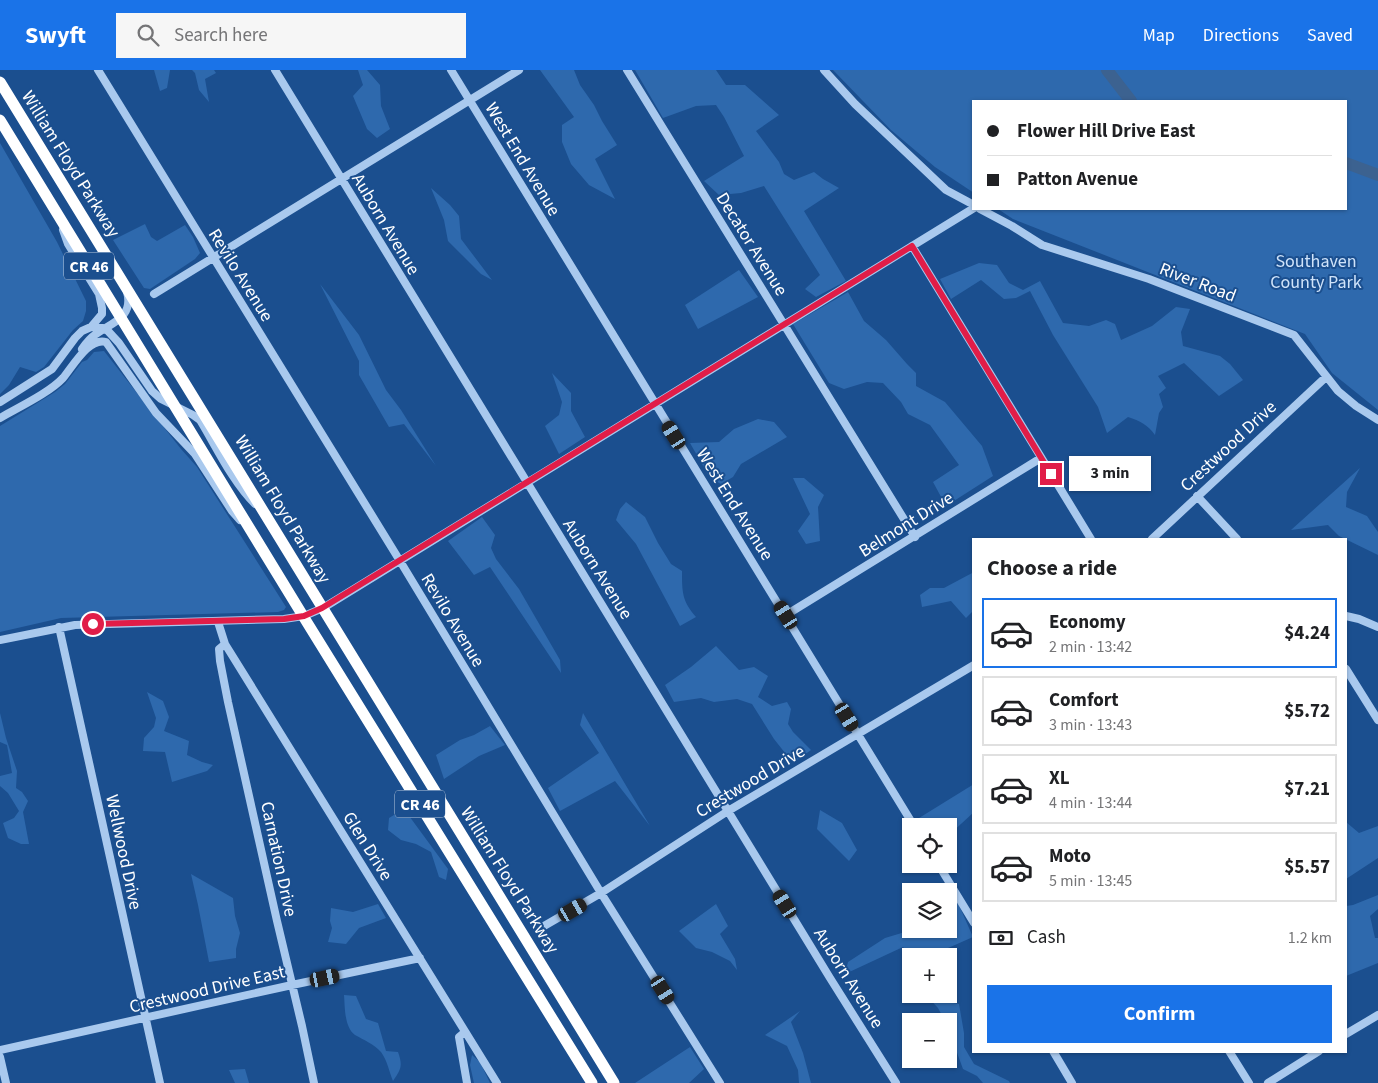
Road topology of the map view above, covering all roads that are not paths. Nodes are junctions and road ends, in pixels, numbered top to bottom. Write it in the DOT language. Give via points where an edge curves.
graph roads {
  1 [pos="98,70"];
  2 [pos="275,70"];
  3 [pos="451,70"];
  4 [pos="519,70"];
  5 [pos="627,70"];
  6 [pos="824,70"];
  7 [pos="0,82"];
  8 [pos="470,100"];
  9 [pos="0,120"];
  10 [pos="342,179"];
  11 [pos="972,205"];
  12 [pos="972,207"];
  13 [pos="982,210"];
  14 [pos="57,214"];
  15 [pos="912,246"];
  16 [pos="213,257"];
  17 [pos="126,286"];
  18 [pos="154,294"];
  19 [pos="121,318"];
  20 [pos="784,324"];
  21 [pos="90,327"];
  22 [pos="105,329"];
  23 [pos="70,368"];
  24 [pos="1326,377"];
  25 [pos="0,402"];
  26 [pos="655,403"];
  27 [pos="176,407"];
  28 [pos="1,417"];
  29 [pos="1378,420"];
  30 [pos="1040,458"];
  31 [pos="527,482"];
  32 [pos="1197,496"];
  33 [pos="266,515"];
  34 [pos="249,525"];
  35 [pos="915,537"];
  36 [pos="1090,538"];
  37 [pos="1153,538"];
  38 [pos="1236,538"];
  39 [pos="400,561"];
  40 [pos="313,612"];
  41 [pos="786,615"];
  42 [pos="1347,616"];
  43 [pos="218,622"];
  44 [pos="59,627"];
  45 [pos="1378,627"];
  46 [pos="0,640"];
  47 [pos="226,644"];
  48 [pos="972,666"];
  49 [pos="1347,671"];
  50 [pos="1378,720"];
  51 [pos="857,734"];
  52 [pos="728,811"];
  53 [pos="909,818"];
  54 [pos="943,873"];
  55 [pos="601,893"];
  56 [pos="972,920"];
  57 [pos="544,926"];
  58 [pos="420,958"];
  59 [pos="292,985"];
  60 [pos="1378,1015"];
  61 [pos="145,1018"];
  62 [pos="465,1032"];
  63 [pos="1347,1033"];
  64 [pos="0,1050"];
  65 [pos="1054,1053"];
  66 [pos="1230,1053"];
  67 [pos="1316,1053"];
  68 [pos="0,1057"];
  69 [pos="6,1083"];
  70 [pos="160,1083"];
  71 [pos="314,1083"];
  72 [pos="467,1083"];
  73 [pos="497,1083"];
  74 [pos="592,1083"];
  75 [pos="614,1083"];
  76 [pos="720,1083"];
  77 [pos="896,1083"];
  78 [pos="1072,1083"];
  79 [pos="1249,1083"];
  80 [pos="1268,1083"];
  1 -- 16 [label="street, Revilo Avenue"];
  2 -- 10 [label="street, Auborn Avenue"];
  3 -- 8 [label="street, West End Avenue"];
  4 -- 8 [label="street"];
  5 -- 20 [label="street, Decator Avenue"];
  6 -- 11 [label="street" via="855,104 946,190"];
  7 -- 17 [label="highway, William Floyd Parkway / CR 46"];
  8 -- 10 [label="street"];
  8 -- 26 [label="street, West End Avenue"];
  9 -- 14 [label="highway, William Floyd Parkway / CR 46"];
  10 -- 16 [label="street"];
  10 -- 31 [label="street, Auborn Avenue"];
  12 -- 15 [label="street"];
  13 -- 24 [label="street, River Road" via="1042,244 1149,279 1294,336"];
  14 -- 19 [label="highway, William Floyd Parkway / CR 46"];
  14 -- 21 [label="street" via="68,244 98,294 102,314"];
  15 -- 20 [label="street"];
  15 -- 30 [label="street"];
  16 -- 18 [label="street"];
  16 -- 39 [label="street, Revilo Avenue"];
  17 -- 19 [label="street" via="128,304"];
  17 -- 33 [label="highway, William Floyd Parkway / CR 46"];
  19 -- 22 [label="street"];
  19 -- 27 [label="highway, William Floyd Parkway / CR 46"];
  20 -- 26 [label="street"];
  20 -- 35 [label="street, Decator Avenue"];
  21 -- 22 [label="street"];
  21 -- 25 [label="street" via="82,331 52,369"];
  22 -- 23 [label="street" via="86,342"];
  22 -- 27 [label="street" via="152,391"];
  23 -- 28 [label="street" via="53,386"];
  23 -- 34 [label="street" via="96,342 108,344 161,420 201,461 232,511"];
  24 -- 29 [label="street, River Road" via="1347,399"];
  24 -- 32 [label="street, Crestwood Drive"];
  26 -- 31 [label="street"];
  26 -- 41 [label="street, West End Avenue"];
  27 -- 33 [label="street" via="200,420 248,497"];
  27 -- 34 [label="highway, William Floyd Parkway / CR 46"];
  30 -- 35 [label="street, Belmont Drive"];
  30 -- 36 [label="street"];
  31 -- 39 [label="street"];
  31 -- 52 [label="street, Auborn Avenue"];
  32 -- 37 [label="street, Crestwood Drive"];
  32 -- 38 [label="street"];
  33 -- 40 [label="highway, William Floyd Parkway / CR 46"];
  34 -- 40 [label="highway, William Floyd Parkway / CR 46"];
  35 -- 41 [label="street, Belmont Drive"];
  39 -- 40 [label="street"];
  39 -- 55 [label="street, Revilo Avenue"];
  40 -- 43 [label="street" via="284,619"];
  40 -- 74 [label="highway, William Floyd Parkway / CR 46"];
  40 -- 75 [label="highway, William Floyd Parkway / CR 46"];
  41 -- 51 [label="street, West End Avenue"];
  42 -- 45 [label="street"];
  43 -- 44 [label="street"];
  43 -- 47 [label="street, Glen Drive"];
  44 -- 46 [label="street"];
  44 -- 61 [label="street, Wellwood Drive"];
  47 -- 58 [label="street, Glen Drive"];
  47 -- 59 [label="street, Carnation Drive" via="219,649 220,664"];
  48 -- 51 [label="street, Crestwood Drive"];
  49 -- 50 [label="street"];
  51 -- 52 [label="street, Crestwood Drive"];
  51 -- 53 [label="street, West End Avenue"];
  52 -- 55 [label="street, Crestwood Drive"];
  52 -- 77 [label="street, Auborn Avenue"];
  54 -- 56 [label="street"];
  55 -- 57 [label="street, Crestwood Drive"];
  55 -- 76 [label="street, Revilo Avenue"];
  58 -- 59 [label="street, Crestwood Drive East"];
  58 -- 62 [label="street, Glen Drive"];
  59 -- 61 [label="street, Crestwood Drive East"];
  59 -- 71 [label="street, Carnation Drive"];
  60 -- 63 [label="street"];
  61 -- 64 [label="street, Crestwood Drive East"];
  61 -- 70 [label="street, Wellwood Drive"];
  62 -- 72 [label="street" via="459,1037"];
  62 -- 73 [label="street, Glen Drive"];
  65 -- 78 [label="street"];
  66 -- 79 [label="street"];
  67 -- 80 [label="street"];
  68 -- 69 [label="street"];
}
